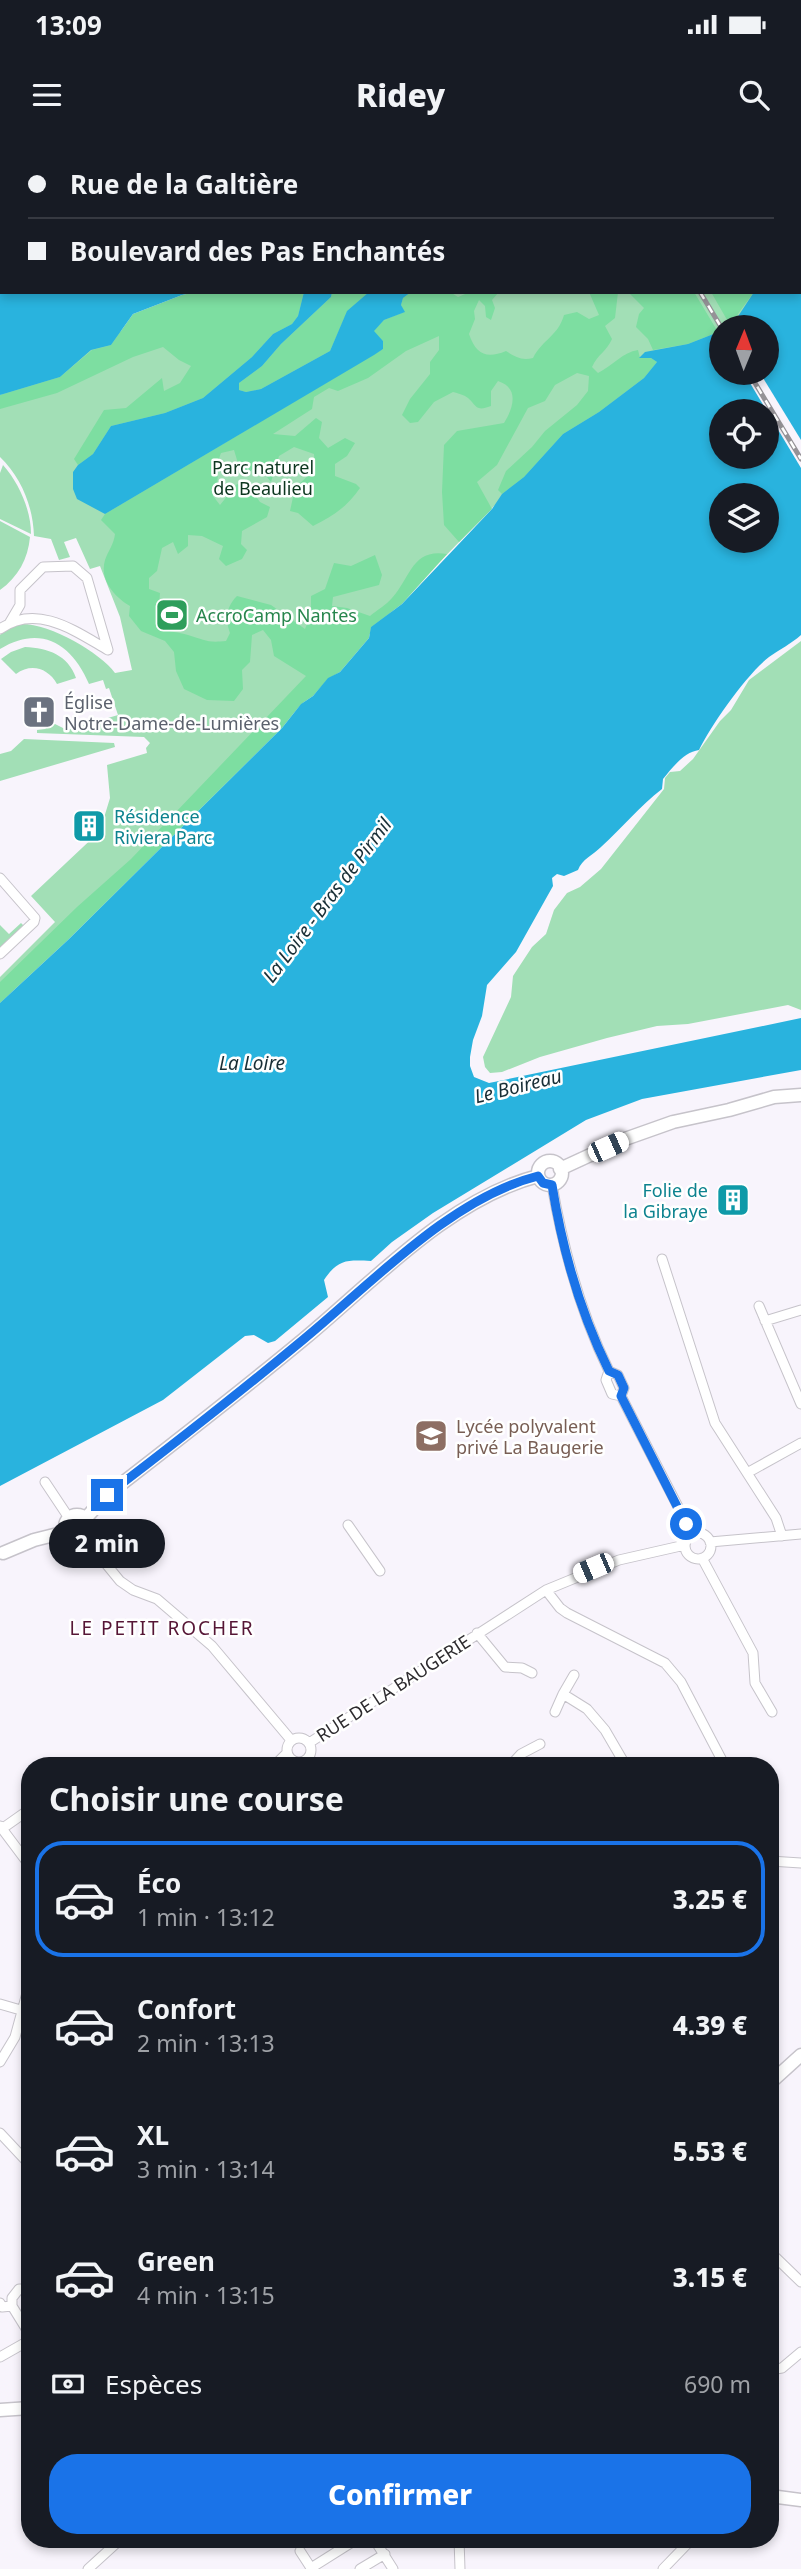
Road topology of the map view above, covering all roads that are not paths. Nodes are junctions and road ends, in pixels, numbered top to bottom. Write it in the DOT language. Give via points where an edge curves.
graph roads {
  1 [pos="10,622"];
  2 [pos="0,629"];
  3 [pos="0,878"];
  4 [pos="0,954"];
  5 [pos="801,1095"];
  6 [pos="560,1169"];
  7 [pos="538,1176"];
  8 [pos="552,1185"];
  9 [pos="662,1259"];
  10 [pos="759,1306"];
  11 [pos="801,1310"];
  12 [pos="765,1321"];
  13 [pos="801,1404"];
  14 [pos="801,1443"];
  15 [pos="747,1473"];
  16 [pos="45,1482"];
  17 [pos="69,1518"];
  18 [pos="85,1519"];
  19 [pos="348,1525"];
  20 [pos="66,1532"];
  21 [pos="692,1534"];
  22 [pos="801,1534"];
  23 [pos="782,1536"];
  24 [pos="84,1537"];
  25 [pos="710,1542"];
  26 [pos="685,1545"];
  27 [pos="1,1555"];
  28 [pos="702,1558"];
  29 [pos="380,1571"];
  30 [pos="546,1590"];
  31 [pos="477,1633"];
  32 [pos="532,1673"];
  33 [pos="574,1675"];
  34 [pos="563,1694"];
  35 [pos="555,1712"];
  36 [pos="772,1712"];
  37 [pos="291,1740"];
  38 [pos="309,1743"];
  39 [pos="540,1744"];
  40 [pos="288,1756"];
  41 [pos="309,1757"];
  42 [pos="518,1757"];
  43 [pos="621,1757"];
  44 [pos="721,1757"];
  45 [pos="21,1815"];
  46 [pos="1,1827"];
  47 [pos="21,1854"];
  48 [pos="779,1860"];
  49 [pos="801,1863"];
  50 [pos="0,2004"];
  51 [pos="21,2010"];
  52 [pos="21,2020"];
  53 [pos="801,2055"];
  54 [pos="0,2062"];
  55 [pos="779,2075"];
  56 [pos="0,2133"];
  57 [pos="21,2155"];
  58 [pos="779,2261"];
  59 [pos="801,2282"];
  60 [pos="21,2289"];
  61 [pos="0,2303"];
  62 [pos="12,2306"];
  63 [pos="21,2322"];
  64 [pos="21,2343"];
  65 [pos="801,2352"];
  66 [pos="0,2357"];
  67 [pos="779,2368"];
  68 [pos="21,2409"];
  69 [pos="0,2410"];
  70 [pos="779,2497"];
  71 [pos="799,2499"];
  72 [pos="111,2548"];
  73 [pos="343,2548"];
  74 [pos="381,2548"];
  75 [pos="459,2548"];
  76 [pos="684,2548"];
  77 [pos="300,2551"];
  78 [pos="385,2554"];
  79 [pos="667,2567"];
  80 [pos="88,2569"];
  81 [pos="360,2569"];
  82 [pos="393,2569"];
  83 [pos="460,2569"];
  1 -- 1 [label="street" via="20,605 20,590 43,567 73,566 86,578 108,650 66,625 21,618"];
  1 -- 2 [label="street"];
  3 -- 4 [label="street" via="34,915 34,922"];
  5 -- 6 [label="main road" via="774,1097 673,1122"];
  6 -- 7 [label="main road" via="547,1162"];
  6 -- 8 [label="main road" via="560,1179"];
  7 -- 8 [label="main road"];
  7 -- 18 [label="main road" via="500,1190 432,1232 107,1495"];
  8 -- 21 [label="street" via="593,1337 609,1371 618,1375 624,1388 621,1396"];
  9 -- 15 [label="street" via="715,1423"];
  10 -- 12 [label="street"];
  11 -- 12 [label="street"];
  12 -- 13 [label="street"];
  14 -- 15 [label="street"];
  15 -- 23 [label="street"];
  16 -- 17 [label="street"];
  17 -- 18 [label="main road"];
  17 -- 20 [label="main road"];
  18 -- 24 [label="main road" via="89,1527"];
  19 -- 29 [label="street"];
  20 -- 24 [label="main road" via="74,1539"];
  20 -- 27 [label="main road"];
  21 -- 25 [label="street" via="702,1534"];
  21 -- 26 [label="street"];
  22 -- 23 [label="street"];
  23 -- 25 [label="street"];
  24 -- 37 [label="street" via="120,1581 157,1599 212,1646"];
  25 -- 28 [label="street" via="709,1552"];
  26 -- 28 [label="street" via="691,1556"];
  26 -- 30 [label="street, RUE DE LA BAUGERIE" via="619,1560"];
  28 -- 36 [label="street" via="753,1653 755,1684"];
  30 -- 31 [label="street, RUE DE LA BAUGERIE"];
  30 -- 44 [label="street" via="566,1613 664,1663 681,1682"];
  31 -- 32 [label="street, RUE DE LA BAUGERIE" via="505,1667"];
  31 -- 38 [label="street, RUE DE LA BAUGERIE"];
  33 -- 34 [label="street"];
  34 -- 35 [label="street"];
  34 -- 43 [label="street" via="587,1709"];
  37 -- 38 [label="street" via="302,1738"];
  37 -- 40 [label="street"];
  38 -- 41 [label="street"];
  39 -- 42 [label="street"];
  45 -- 46 [label="street"];
  46 -- 47 [label="street"];
  48 -- 49 [label="street"];
  50 -- 51 [label="street"];
  52 -- 54 [label="street"];
  53 -- 55 [label="main road"];
  56 -- 57 [label="street"];
  58 -- 59 [label="street"];
  60 -- 62 [label="street" via="12,2298"];
  61 -- 62 [label="street"];
  62 -- 63 [label="street"];
  64 -- 66 [label="street"];
  65 -- 67 [label="street"];
  68 -- 69 [label="main road"];
  70 -- 71 [label="main road"];
  72 -- 80 [label="street"];
  73 -- 77 [label="street" via="311,2568"];
  74 -- 78 [label="street"];
  75 -- 83 [label="street"];
  76 -- 79 [label="street"];
  78 -- 81 [label="street"];
  78 -- 82 [label="street"];
}
